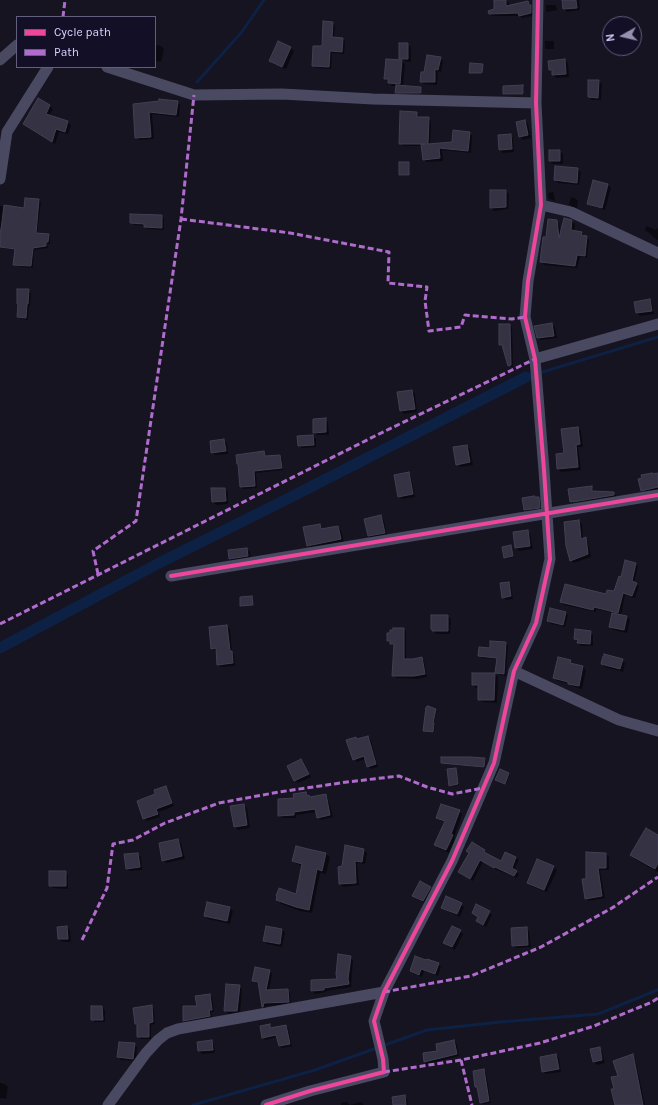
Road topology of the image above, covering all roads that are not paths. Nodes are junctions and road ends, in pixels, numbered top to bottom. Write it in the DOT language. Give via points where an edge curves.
graph roads {
  1 [pos="538,0"];
  2 [pos="16,46"];
  3 [pos="0,60"];
  4 [pos="47,68"];
  5 [pos="110,68"];
  6 [pos="536,103"];
  7 [pos="0,179"];
  8 [pos="541,205"];
  9 [pos="658,253"];
  10 [pos="658,324"];
  11 [pos="535,359"];
  12 [pos="658,495"];
  13 [pos="547,514"];
  14 [pos="171,576"];
  15 [pos="514,671"];
  16 [pos="658,731"];
  17 [pos="384,992"];
  18 [pos="108,1105"];
  19 [pos="266,1105"];
  1 -- 6 [label="street"];
  2 -- 3 [label="street"];
  4 -- 7 [label="street" via="7,132"];
  5 -- 6 [label="street" via="194,96 282,94"];
  6 -- 8 [label="street"];
  8 -- 9 [label="street" via="571,212"];
  8 -- 11 [label="street" via="528,281 525,317"];
  10 -- 11 [label="street"];
  11 -- 13 [label="street"];
  12 -- 13 [label="street"];
  13 -- 14 [label="street"];
  13 -- 15 [label="street" via="550,559 536,623"];
  15 -- 16 [label="street" via="620,720"];
  15 -- 17 [label="street" via="494,763 452,861"];
  17 -- 18 [label="street" via="167,1033 146,1053"];
  17 -- 19 [label="street" via="374,1022 384,1072"];
}
